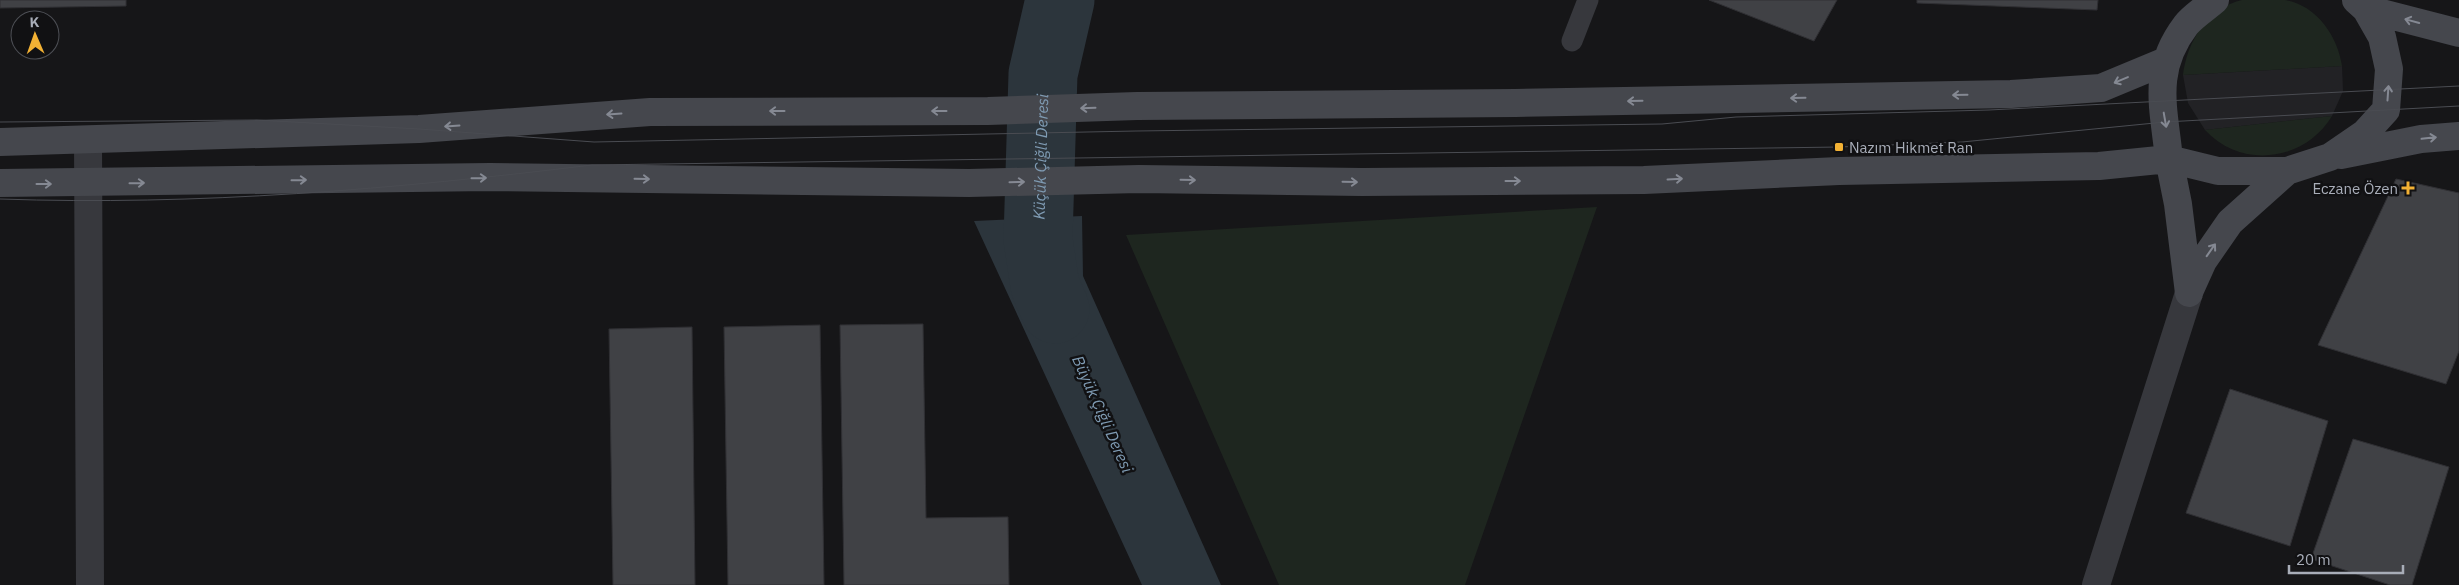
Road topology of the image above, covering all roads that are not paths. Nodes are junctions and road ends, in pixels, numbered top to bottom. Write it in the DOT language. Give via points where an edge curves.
graph roads {
  1 [pos="1588,0"];
  2 [pos="2215,0"];
  3 [pos="2361,3"];
  4 [pos="2191,12"];
  5 [pos="2459,33"];
  6 [pos="1572,41"];
  7 [pos="2166,61"];
  8 [pos="2459,136"];
  9 [pos="88,140"];
  10 [pos="0,142"];
  11 [pos="2330,157"];
  12 [pos="2169,159"];
  13 [pos="2287,171"];
  14 [pos="0,184"];
  15 [pos="88,184"];
  16 [pos="2189,293"];
  17 [pos="90,585"];
  18 [pos="2096,585"];
  1 -- 6 [label="lane"];
  2 -- 4 [label="street"];
  5 -- 3 [label="street, one-way"];
  11 -- 3 [label="street, one-way" via="2365,134 2386,110 2390,69 2382,37"];
  4 -- 7 [label="street"];
  7 -- 9 [label="street, one-way" via="2101,88 2011,94 1137,106 988,111 650,112 418,129"];
  7 -- 12 [label="street, one-way" via="2161,100"];
  11 -- 8 [label="street, one-way" via="2421,139"];
  9 -- 10 [label="street"];
  9 -- 15 [label="street"];
  11 -- 13 [label="street"];
  12 -- 13 [label="street" via="2218,172"];
  15 -- 12 [label="street, one-way" via="490,177 969,184 1139,179 1362,182 1644,180 2099,166"];
  12 -- 16 [label="street"];
  16 -- 13 [label="street, one-way" via="2203,261 2230,222"];
  14 -- 15 [label="street, one-way"];
  15 -- 17 [label="street"];
  16 -- 18 [label="street"];
}
